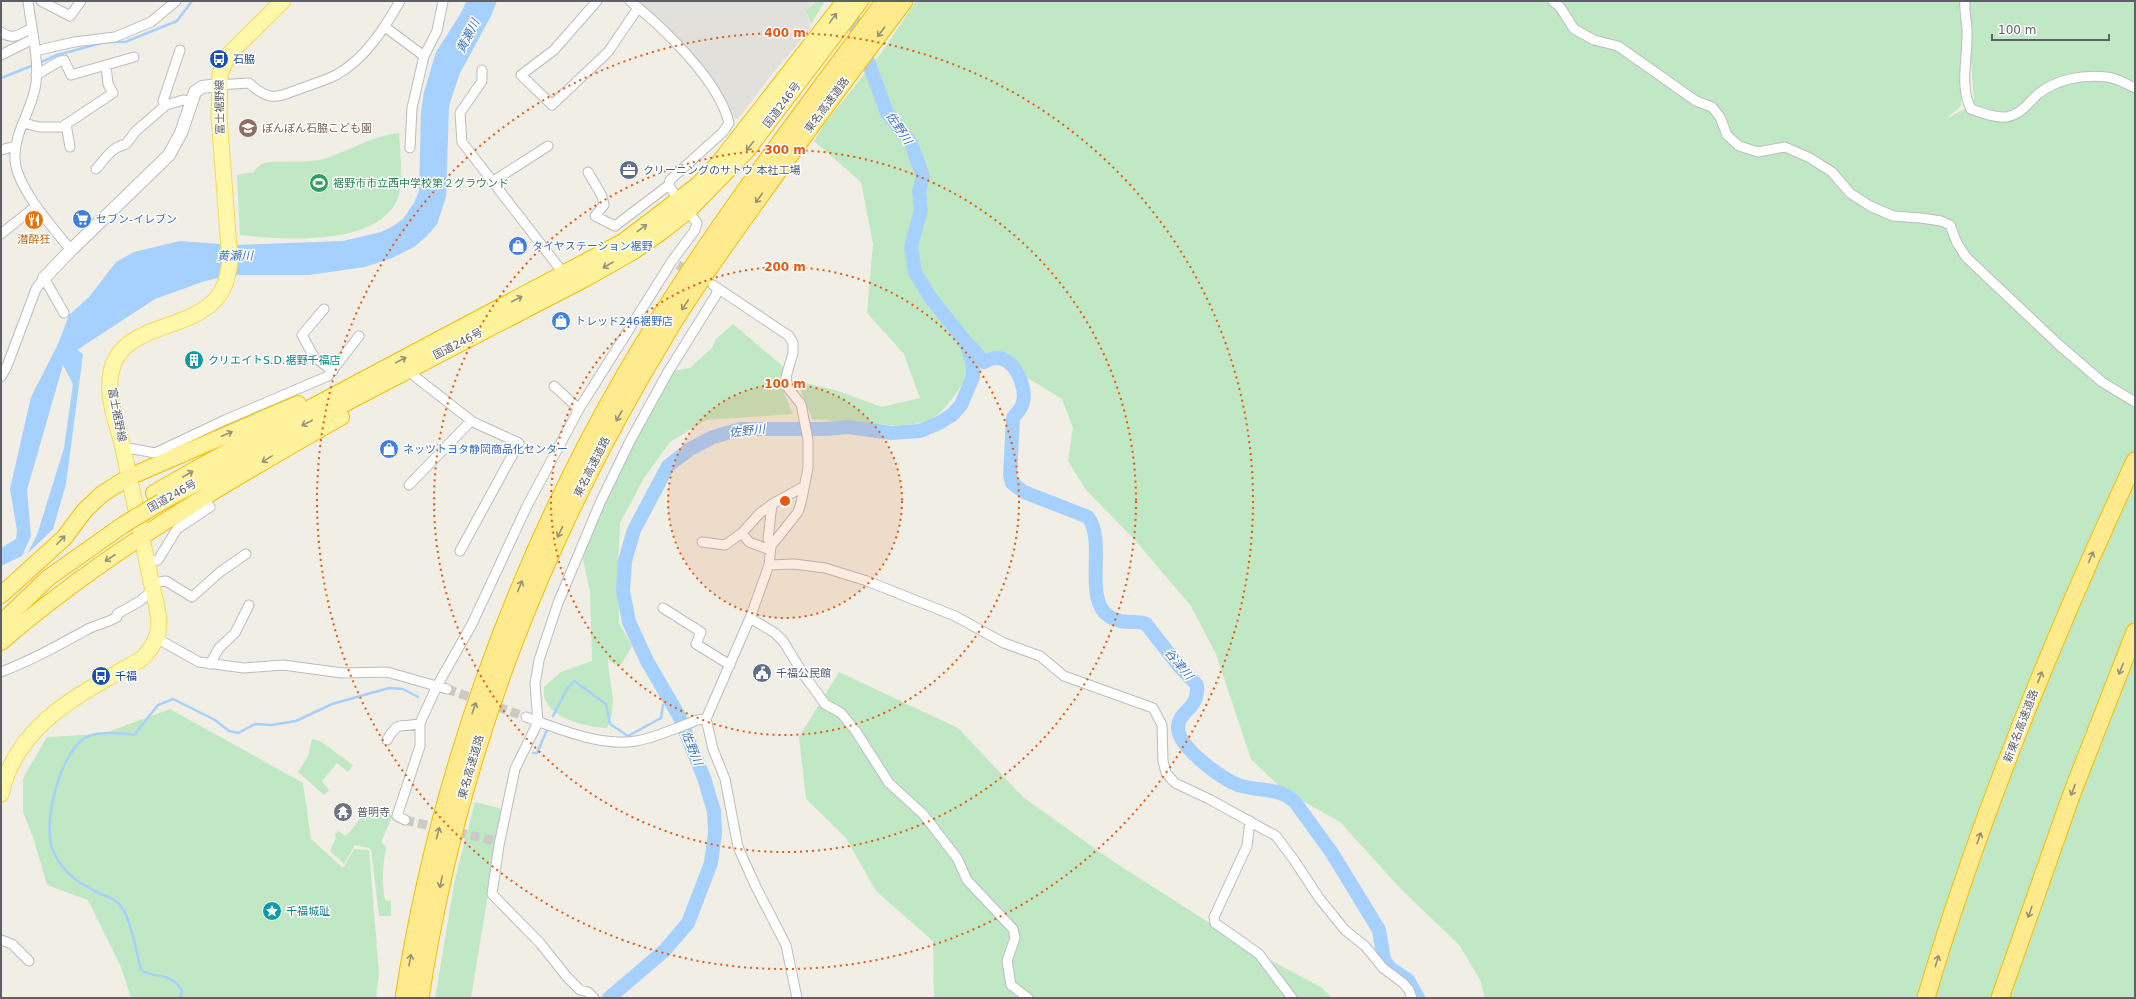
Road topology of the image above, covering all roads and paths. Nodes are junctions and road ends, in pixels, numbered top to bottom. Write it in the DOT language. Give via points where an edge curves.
graph roads {
  1 [pos="28,1"];
  2 [pos="41,1"];
  3 [pos="81,1"];
  4 [pos="176,1"];
  5 [pos="283,1"];
  6 [pos="400,1"];
  7 [pos="443,1"];
  8 [pos="597,1"];
  9 [pos="630,1"];
  10 [pos="845,1"];
  11 [pos="860,1"];
  12 [pos="885,1"];
  13 [pos="904,1"];
  14 [pos="1553,1"];
  15 [pos="1965,1"];
  16 [pos="638,8"];
  17 [pos="384,27"];
  18 [pos="32,28"];
  19 [pos="1,32"];
  20 [pos="33,39"];
  21 [pos="822,42"];
  22 [pos="180,50"];
  23 [pos="1,55"];
  24 [pos="35,55"];
  25 [pos="424,56"];
  26 [pos="134,58"];
  27 [pos="106,66"];
  28 [pos="482,70"];
  29 [pos="36,72"];
  30 [pos="218,85"];
  31 [pos="2135,88"];
  32 [pos="191,101"];
  33 [pos="166,104"];
  34 [pos="24,122"];
  35 [pos="66,124"];
  36 [pos="16,146"];
  37 [pos="548,146"];
  38 [pos="70,147"];
  39 [pos="410,148"];
  40 [pos="1,150"];
  41 [pos="96,169"];
  42 [pos="588,172"];
  43 [pos="492,182"];
  44 [pos="669,185"];
  45 [pos="684,205"];
  46 [pos="36,206"];
  47 [pos="1,234"];
  48 [pos="71,250"];
  49 [pos="564,274"];
  50 [pos="44,278"];
  51 [pos="324,309"];
  52 [pos="64,312"];
  53 [pos="481,332"];
  54 [pos="359,336"];
  55 [pos="333,371"];
  56 [pos="380,372"];
  57 [pos="413,375"];
  58 [pos="1,377"];
  59 [pos="554,386"];
  60 [pos="2135,402"];
  61 [pos="579,409"];
  62 [pos="471,421"];
  63 [pos="123,447"];
  64 [pos="2135,461"];
  65 [pos="129,477"];
  66 [pos="409,485"];
  67 [pos="804,487"];
  68 [pos="157,497"];
  69 [pos="204,497"];
  70 [pos="772,504"];
  71 [pos="120,521"];
  72 [pos="742,533"];
  73 [pos="142,537"];
  74 [pos="702,542"];
  75 [pos="770,548"];
  76 [pos="460,552"];
  77 [pos="246,554"];
  78 [pos="147,562"];
  79 [pos="769,565"];
  80 [pos="152,587"];
  81 [pos="1,595"];
  82 [pos="249,605"];
  83 [pos="1,608"];
  84 [pos="663,608"];
  85 [pos="750,618"];
  86 [pos="1,623"];
  87 [pos="2135,632"];
  88 [pos="156,638"];
  89 [pos="1,642"];
  90 [pos="210,664"];
  91 [pos="730,665"];
  92 [pos="1,672"];
  93 [pos="437,686"];
  94 [pos="447,689"];
  95 [pos="526,717"];
  96 [pos="702,720"];
  97 [pos="538,722"];
  98 [pos="420,723"];
  99 [pos="387,740"];
  100 [pos="1,794"];
  101 [pos="405,820"];
  102 [pos="1250,821"];
  103 [pos="1,940"];
  104 [pos="29,961"];
  105 [pos="404,998"];
  106 [pos="420,998"];
  107 [pos="594,998"];
  108 [pos="797,998"];
  109 [pos="1028,998"];
  110 [pos="1292,998"];
  111 [pos="1412,998"];
  112 [pos="1926,998"];
  113 [pos="2000,998"];
  1 -- 18 [label="street"];
  2 -- 3 [label="street" via="70,16"];
  4 -- 24 [label="street" via="151,22 115,37 74,42"];
  5 -- 30 [label="main road, 富士裾野線" via="229,54"];
  6 -- 17 [label="street"];
  7 -- 25 [label="street" via="437,31"];
  8 -- 16 [label="street" via="554,50 521,75 552,105 608,52"];
  9 -- 16 [label="street"];
  21 -- 10 [label="highway, 国道246号, one-way"];
  11 -- 21 [label="highway, 国道246号"];
  105 -- 12 [label="highway, 東名高速道路, one-way" via="424,891 450,786 472,714 494,650 528,567 579,460 624,376 663,313 778,145"];
  13 -- 106 [label="highway, 東名高速道路, one-way" via="831,98 671,325 586,477 543,568 513,640 464,786 434,914"];
  14 -- 60 [label="street" via="1574,29 1594,40 1618,46 1696,101 1712,107 1720,117 1726,135 1739,146 1758,152 1784,147 1810,158 1832,172 1850,193 1870,206 1893,216 1941,221 1950,225 1966,257 2102,382"];
  15 -- 31 [label="street" via="1966,88 1967,102 1971,109 1988,115 2014,115 2058,81 2084,77 2108,77"];
  16 -- 44 [label="street" via="659,25 694,63 707,80 729,123 723,132 670,180"];
  17 -- 25 [label="street"];
  17 -- 30 [label="street" via="380,35 348,67 335,75 279,97 268,97 245,82"];
  18 -- 19 [label="street" via="9,38"];
  18 -- 20 [label="street"];
  20 -- 23 [label="street"];
  20 -- 24 [label="street"];
  21 -- 45 [label="highway, 国道246号" via="698,185"];
  22 -- 33 [label="street" via="163,101"];
  24 -- 29 [label="street"];
  25 -- 39 [label="street" via="412,108"];
  26 -- 27 [label="street"];
  27 -- 29 [label="street" via="71,75 64,60"];
  27 -- 35 [label="street" via="108,84 113,93"];
  28 -- 43 [label="street" via="482,81 460,113 462,142"];
  29 -- 34 [label="street" via="36,83"];
  30 -- 32 [label="street" via="202,87 195,92"];
  30 -- 63 [label="main road, 富士裾野線" via="229,237 228,276 213,302 200,312 149,331 133,340 122,351 114,365 110,392"];
  32 -- 33 [label="street"];
  32 -- 48 [label="street" via="181,133 169,155"];
  33 -- 41 [label="street" via="136,131 126,144 113,149"];
  34 -- 35 [label="street" via="39,127 62,127"];
  34 -- 36 [label="street"];
  35 -- 38 [label="street"];
  36 -- 40 [label="street"];
  36 -- 46 [label="street" via="17,170"];
  37 -- 43 [label="street"];
  42 -- 44 [label="street" via="602,196 604,205 595,216 615,226"];
  43 -- 49 [label="street"];
  44 -- 45 [label="street"];
  49 -- 45 [label="highway, 国道246号, one-way" via="624,242"];
  45 -- 53 [label="highway, 国道246号, one-way" via="632,252"];
  45 -- 61 [label="street" via="697,223 695,230"];
  46 -- 47 [label="street"];
  46 -- 48 [label="street"];
  48 -- 50 [label="street"];
  56 -- 49 [label="highway, 国道246号, one-way"];
  50 -- 52 [label="street"];
  50 -- 58 [label="street" via="36,288"];
  51 -- 55 [label="street" via="302,335 314,357"];
  53 -- 57 [label="highway"];
  53 -- 68 [label="highway, 国道246号, one-way"];
  54 -- 55 [label="street"];
  55 -- 63 [label="street" via="328,376 225,420 155,454"];
  65 -- 56 [label="highway, one-way" via="361,376"];
  68 -- 56 [label="highway, 国道246号, one-way" via="205,464"];
  57 -- 62 [label="street"];
  57 -- 69 [label="highway, one-way"];
  59 -- 61 [label="street"];
  61 -- 93 [label="street" via="527,506 472,624"];
  62 -- 66 [label="street"];
  62 -- 76 [label="street" via="519,443"];
  63 -- 65 [label="main road, 富士裾野線"];
  112 -- 64 [label="highway, 新東名高速道路, one-way" via="1939,952 1989,810 2034,694"];
  65 -- 73 [label="main road, 富士裾野線"];
  81 -- 65 [label="highway, one-way" via="64,538 90,505"];
  67 -- 70 [label="street"];
  67 -- 75 [label="street" via="798,512"];
  67 -- 97 [label="street" via="808,468 808,440 801,404 788,388 786,377 793,353 793,343 789,336 715,288 716,295 668,372 630,441 580,547 539,660 535,684"];
  68 -- 71 [label="highway, 国道246号, bridge"];
  69 -- 73 [label="highway"];
  69 -- 78 [label="street" via="210,507 177,529 158,560"];
  70 -- 72 [label="street"];
  70 -- 75 [label="street" via="768,539"];
  71 -- 83 [label="highway, 国道246号" via="42,571"];
  71 -- 86 [label="highway, 国道246号" via="48,578"];
  72 -- 74 [label="street" via="725,545"];
  72 -- 75 [label="street" via="749,542"];
  73 -- 78 [label="main road, 富士裾野線"];
  73 -- 89 [label="highway, one-way" via="56,597"];
  75 -- 79 [label="street"];
  77 -- 80 [label="street" via="192,596 166,581"];
  78 -- 80 [label="main road, 富士裾野線"];
  79 -- 85 [label="street"];
  79 -- 102 [label="street" via="794,564 825,568 867,581 955,616 1004,643 1040,656 1064,676 1153,708 1162,725 1163,762 1166,773 1175,783"];
  80 -- 88 [label="main road, 富士裾野線" via="158,622"];
  80 -- 92 [label="street" via="140,601 117,614 117,617 30,661"];
  82 -- 90 [label="street" via="235,633 219,648"];
  84 -- 91 [label="street" via="701,632 696,644"];
  85 -- 91 [label="street"];
  85 -- 109 [label="street" via="783,641 825,704 841,713 890,783 923,814 957,858 967,880 1010,926 1015,938 1007,961 1011,985"];
  87 -- 113 [label="highway, one-way" via="2071,796"];
  88 -- 90 [label="street" via="186,657"];
  88 -- 100 [label="main road, 富士裾野線" via="143,658 62,706 40,725 13,761"];
  90 -- 93 [label="street" via="244,668 283,665 342,673 387,672"];
  91 -- 96 [label="street"];
  93 -- 94 [label="street"];
  93 -- 98 [label="street"];
  95 -- 97 [label="street"];
  96 -- 97 [label="street" via="638,741 607,742"];
  96 -- 108 [label="street" via="725,779 738,847 786,945"];
  97 -- 107 [label="street" via="515,769 497,843 492,894 546,949 567,978"];
  98 -- 99 [label="street" via="398,726"];
  98 -- 101 [label="street" via="420,746 397,816"];
  102 -- 110 [label="street" via="1247,846 1214,917 1215,923 1258,954"];
  102 -- 111 [label="street" via="1276,836 1319,898 1383,968 1403,983"];
  103 -- 104 [label="street" via="12,944"];
}
